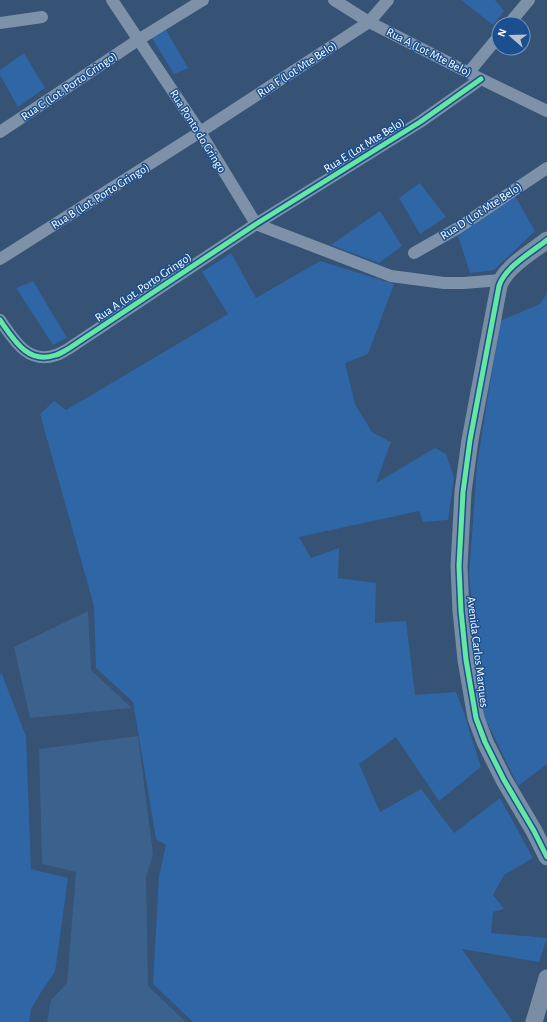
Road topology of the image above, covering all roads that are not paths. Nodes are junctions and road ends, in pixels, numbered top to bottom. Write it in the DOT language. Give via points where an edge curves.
graph roads {
  1 [pos="112,0"];
  2 [pos="204,0"];
  3 [pos="334,0"];
  4 [pos="388,0"];
  5 [pos="529,0"];
  6 [pos="516,16"];
  7 [pos="42,17"];
  8 [pos="369,22"];
  9 [pos="0,23"];
  10 [pos="138,40"];
  11 [pos="491,46"];
  12 [pos="469,72"];
  13 [pos="481,79"];
  14 [pos="547,111"];
  15 [pos="0,132"];
  16 [pos="200,132"];
  17 [pos="547,168"];
  18 [pos="256,224"];
  19 [pos="547,240"];
  20 [pos="414,253"];
  21 [pos="0,259"];
  22 [pos="501,280"];
  23 [pos="0,320"];
  24 [pos="547,858"];
  25 [pos="547,978"];
  26 [pos="534,1022"];
  1 -- 10 [label="street, Rua Ponto do Gringo"];
  2 -- 10 [label="street, Rua C (Lot. Porto Gringo)"];
  3 -- 8 [label="street, Rua A (Lot Mte Belo)"];
  4 -- 8 [label="street, Rua F (Lot Mte Belo)"];
  5 -- 6 [label="street"];
  7 -- 9 [label="street"];
  8 -- 12 [label="street, Rua A (Lot Mte Belo)"];
  8 -- 16 [label="street, Rua F (Lot Mte Belo)"];
  10 -- 15 [label="street, Rua C (Lot. Porto Gringo)"];
  10 -- 16 [label="street, Rua Ponto do Gringo"];
  11 -- 12 [label="street"];
  12 -- 13 [label="street, Rua A (Lot Mte Belo)"];
  13 -- 14 [label="street, Rua A (Lot Mte Belo)"];
  13 -- 18 [label="street, Rua E (Lot Mte Belo)" via="420,122"];
  16 -- 18 [label="street, Rua Ponto do Gringo"];
  16 -- 21 [label="street, Rua B (Lot. Porto Gringo)"];
  17 -- 20 [label="street, Rua D (Lot Mte Belo)" via="458,228"];
  18 -- 22 [label="street" via="391,276 464,284"];
  18 -- 23 [label="street, Rua A (Lot. Porto Gringo)" via="56,355 31,355 17,343"];
  19 -- 22 [label="street, Avenida Carlos Marques" via="514,266"];
  22 -- 24 [label="street, Avenida Carlos Marques" via="488,338 463,492 459,566 461,611 476,718 504,780"];
  25 -- 26 [label="street"];
}
